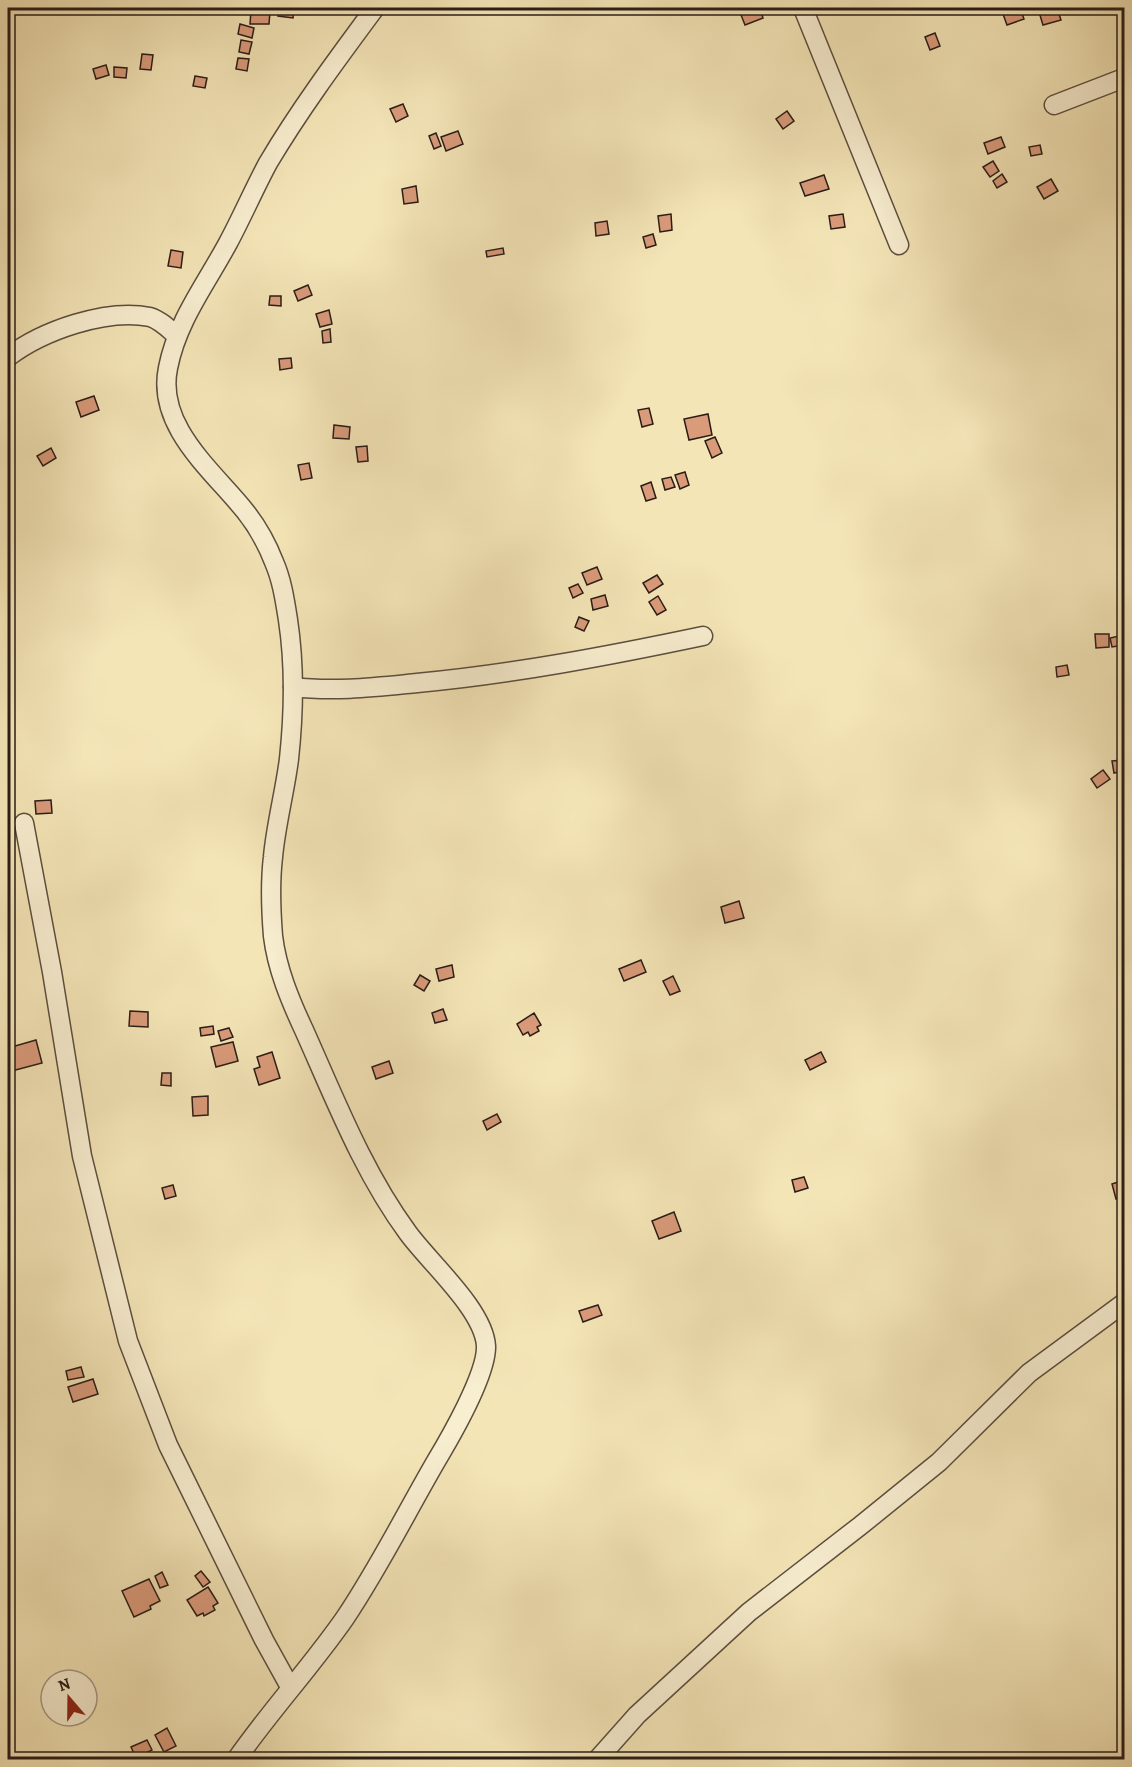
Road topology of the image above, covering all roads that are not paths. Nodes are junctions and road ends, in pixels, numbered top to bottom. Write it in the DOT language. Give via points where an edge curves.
graph roads {
  1 [pos="375,8"];
  2 [pos="803,8"];
  3 [pos="1125,78"];
  4 [pos="1054,105"];
  5 [pos="899,245"];
  6 [pos="177,336"];
  7 [pos="8,357"];
  8 [pos="703,636"];
  9 [pos="293,687"];
  10 [pos="24,823"];
  11 [pos="1125,1303"];
  12 [pos="290,1687"];
  13 [pos="236,1760"];
  14 [pos="597,1760"];
  1 -- 6 [label="street" via="268,164"];
  2 -- 5 [label="street"];
  3 -- 4 [label="street"];
  6 -- 7 [label="street" via="151,317 104,318 64,327"];
  6 -- 9 [label="street" via="166,374 168,400 176,423 211,474 245,511 277,567 289,626"];
  8 -- 9 [label="street" via="482,677 351,689"];
  9 -- 12 [label="street" via="289,758 273,857 273,937 288,996 382,1194 408,1233 469,1306 482,1331 486,1350 454,1431 366,1584 344,1619"];
  10 -- 12 [label="street" via="82,1156 128,1341 168,1445"];
  11 -- 14 [label="street" via="1029,1373 939,1461 749,1612 637,1715"];
  12 -- 13 [label="street"];
}
